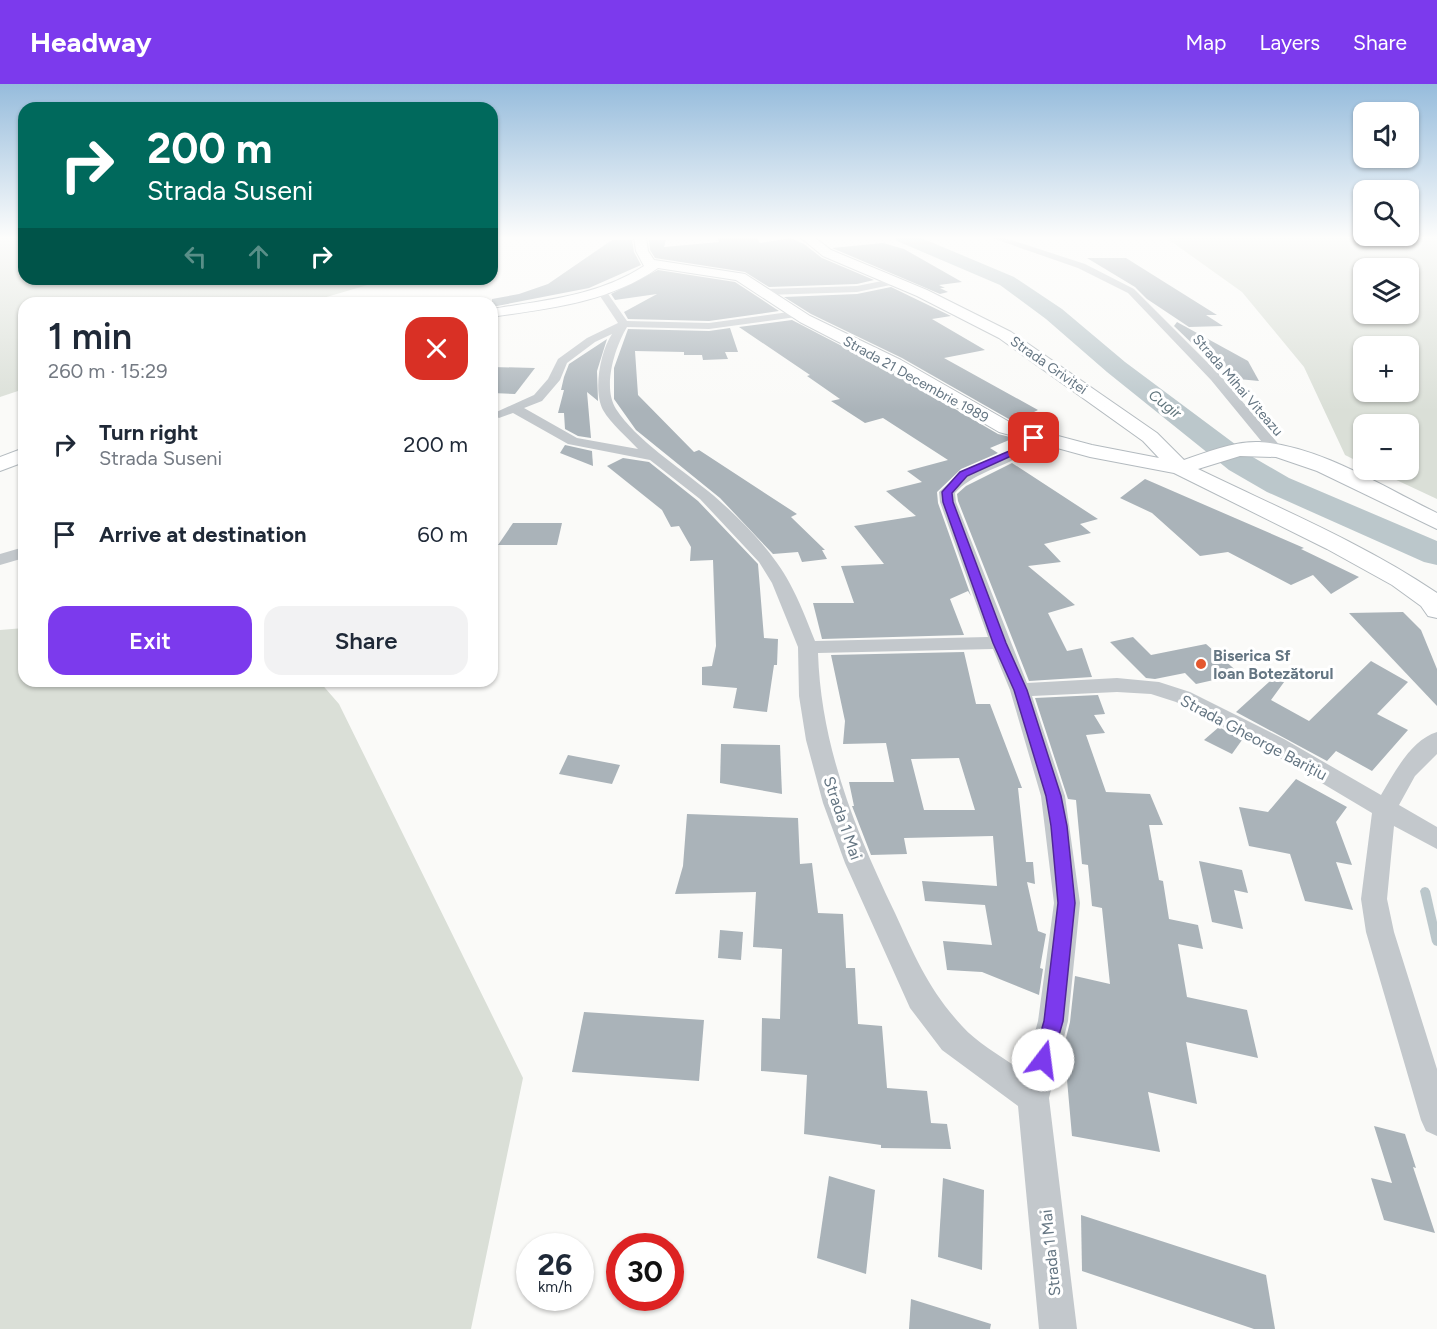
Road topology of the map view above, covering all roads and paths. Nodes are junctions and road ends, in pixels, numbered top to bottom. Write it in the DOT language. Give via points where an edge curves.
graph roads {
  1 [pos="591,295"];
  2 [pos="604,295"];
  3 [pos="770,295"];
  4 [pos="926,295"];
  5 [pos="1135,295"];
  6 [pos="498,312"];
  7 [pos="796,314"];
  8 [pos="624,324"];
  9 [pos="516,409"];
  10 [pos="498,418"];
  11 [pos="1034,438"];
  12 [pos="1276,450"];
  13 [pos="654,456"];
  14 [pos="18,457"];
  15 [pos="0,465"];
  16 [pos="1180,468"];
  17 [pos="1437,522"];
  18 [pos="18,554"];
  19 [pos="0,560"];
  20 [pos="1437,610"];
  21 [pos="1000,643"];
  22 [pos="808,648"];
  23 [pos="1020,690"];
  24 [pos="1437,740"];
  25 [pos="1384,810"];
  26 [pos="1437,839"];
  27 [pos="1033,1098"];
  28 [pos="1437,1120"];
  29 [pos="1058,1329"];
  1 -- 6 [label="main road"];
  2 -- 8 [label="street"];
  3 -- 7 [label="main road, Strada 21 Decembrie 1989"];
  4 -- 16 [label="main road, Strada Griviței" via="1005,334 1150,437"];
  5 -- 12 [label="street, Strada Mihai Viteazu" via="1215,377"];
  7 -- 8 [label="street" via="709,326"];
  7 -- 11 [label="main road, Strada 21 Decembrie 1989" via="895,364 1006,428"];
  8 -- 9 [label="street" via="577,349 562,361 546,391"];
  8 -- 13 [label="street, Strada 1 Mai" via="611,344 604,378 606,399 609,409"];
  9 -- 10 [label="street"];
  9 -- 13 [label="street" via="573,441"];
  11 -- 16 [label="main road, Strada 21 Decembrie 1989"];
  11 -- 21 [label="street" via="1029,444 963,474 947,492"];
  12 -- 16 [label="main road" via="1251,448"];
  12 -- 17 [label="main road" via="1318,465"];
  13 -- 22 [label="street, Strada 1 Mai" via="705,496 766,559 781,583"];
  14 -- 15 [label="main road"];
  16 -- 20 [label="main road, Strada 21 Decembrie 1989" via="1401,580 1430,600"];
  18 -- 19 [label="street"];
  21 -- 22 [label="street"];
  21 -- 23 [label="street"];
  22 -- 27 [label="street, Strada 1 Mai" via="809,696 836,803 858,863 920,998 953,1039"];
  23 -- 25 [label="street, Strada Gheorge Barițiu" via="1117,685 1152,687 1184,697 1276,745"];
  23 -- 27 [label="street" via="1053,796 1066,903 1053,1021"];
  24 -- 25 [label="street" via="1407,770"];
  25 -- 26 [label="street, Strada Gheorge Barițiu"];
  25 -- 28 [label="street" via="1374,899 1380,932"];
  27 -- 29 [label="street, Strada 1 Mai"];
}
